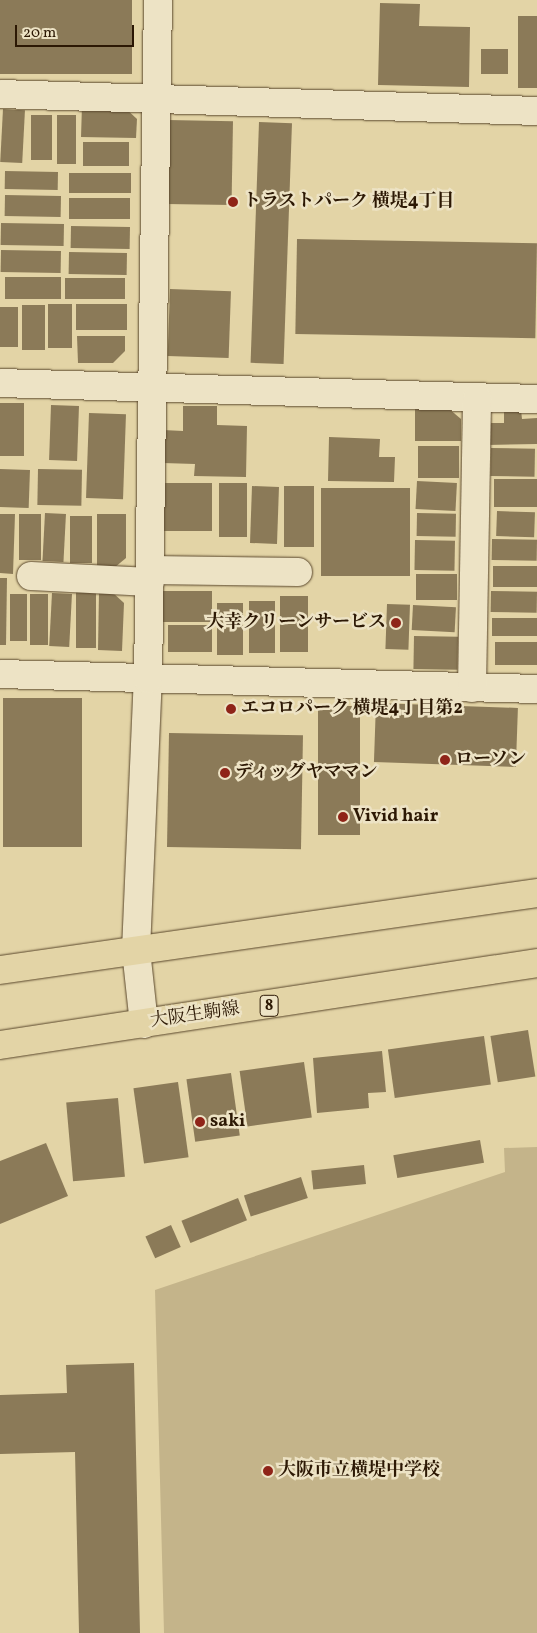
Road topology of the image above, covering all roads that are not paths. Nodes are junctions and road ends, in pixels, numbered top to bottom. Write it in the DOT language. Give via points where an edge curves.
graph roads {
  1 [pos="158,0"];
  2 [pos="0,94"];
  3 [pos="156,101"];
  4 [pos="537,111"];
  5 [pos="0,383"];
  6 [pos="152,388"];
  7 [pos="476,398"];
  8 [pos="537,400"];
  9 [pos="298,572"];
  10 [pos="31,576"];
  11 [pos="150,576"];
  12 [pos="0,674"];
  13 [pos="148,679"];
  14 [pos="472,688"];
  15 [pos="537,690"];
  16 [pos="537,893"];
  17 [pos="136,950"];
  18 [pos="537,963"];
  19 [pos="0,970"];
  20 [pos="144,1024"];
  21 [pos="0,1045"];
  1 -- 3 [label="street"];
  2 -- 3 [label="street"];
  3 -- 4 [label="street"];
  3 -- 6 [label="street"];
  5 -- 6 [label="street"];
  6 -- 7 [label="street"];
  6 -- 11 [label="street"];
  7 -- 8 [label="street"];
  7 -- 14 [label="street"];
  9 -- 11 [label="street"];
  10 -- 11 [label="street"];
  11 -- 13 [label="street"];
  12 -- 13 [label="street"];
  13 -- 14 [label="street"];
  13 -- 17 [label="street"];
  14 -- 15 [label="street"];
  16 -- 17 [label="main road"];
  17 -- 19 [label="main road"];
  17 -- 20 [label="street"];
  18 -- 20 [label="main road, 大阪生駒線 / 8"];
  20 -- 21 [label="main road, 大阪生駒線 / 8"];
}
